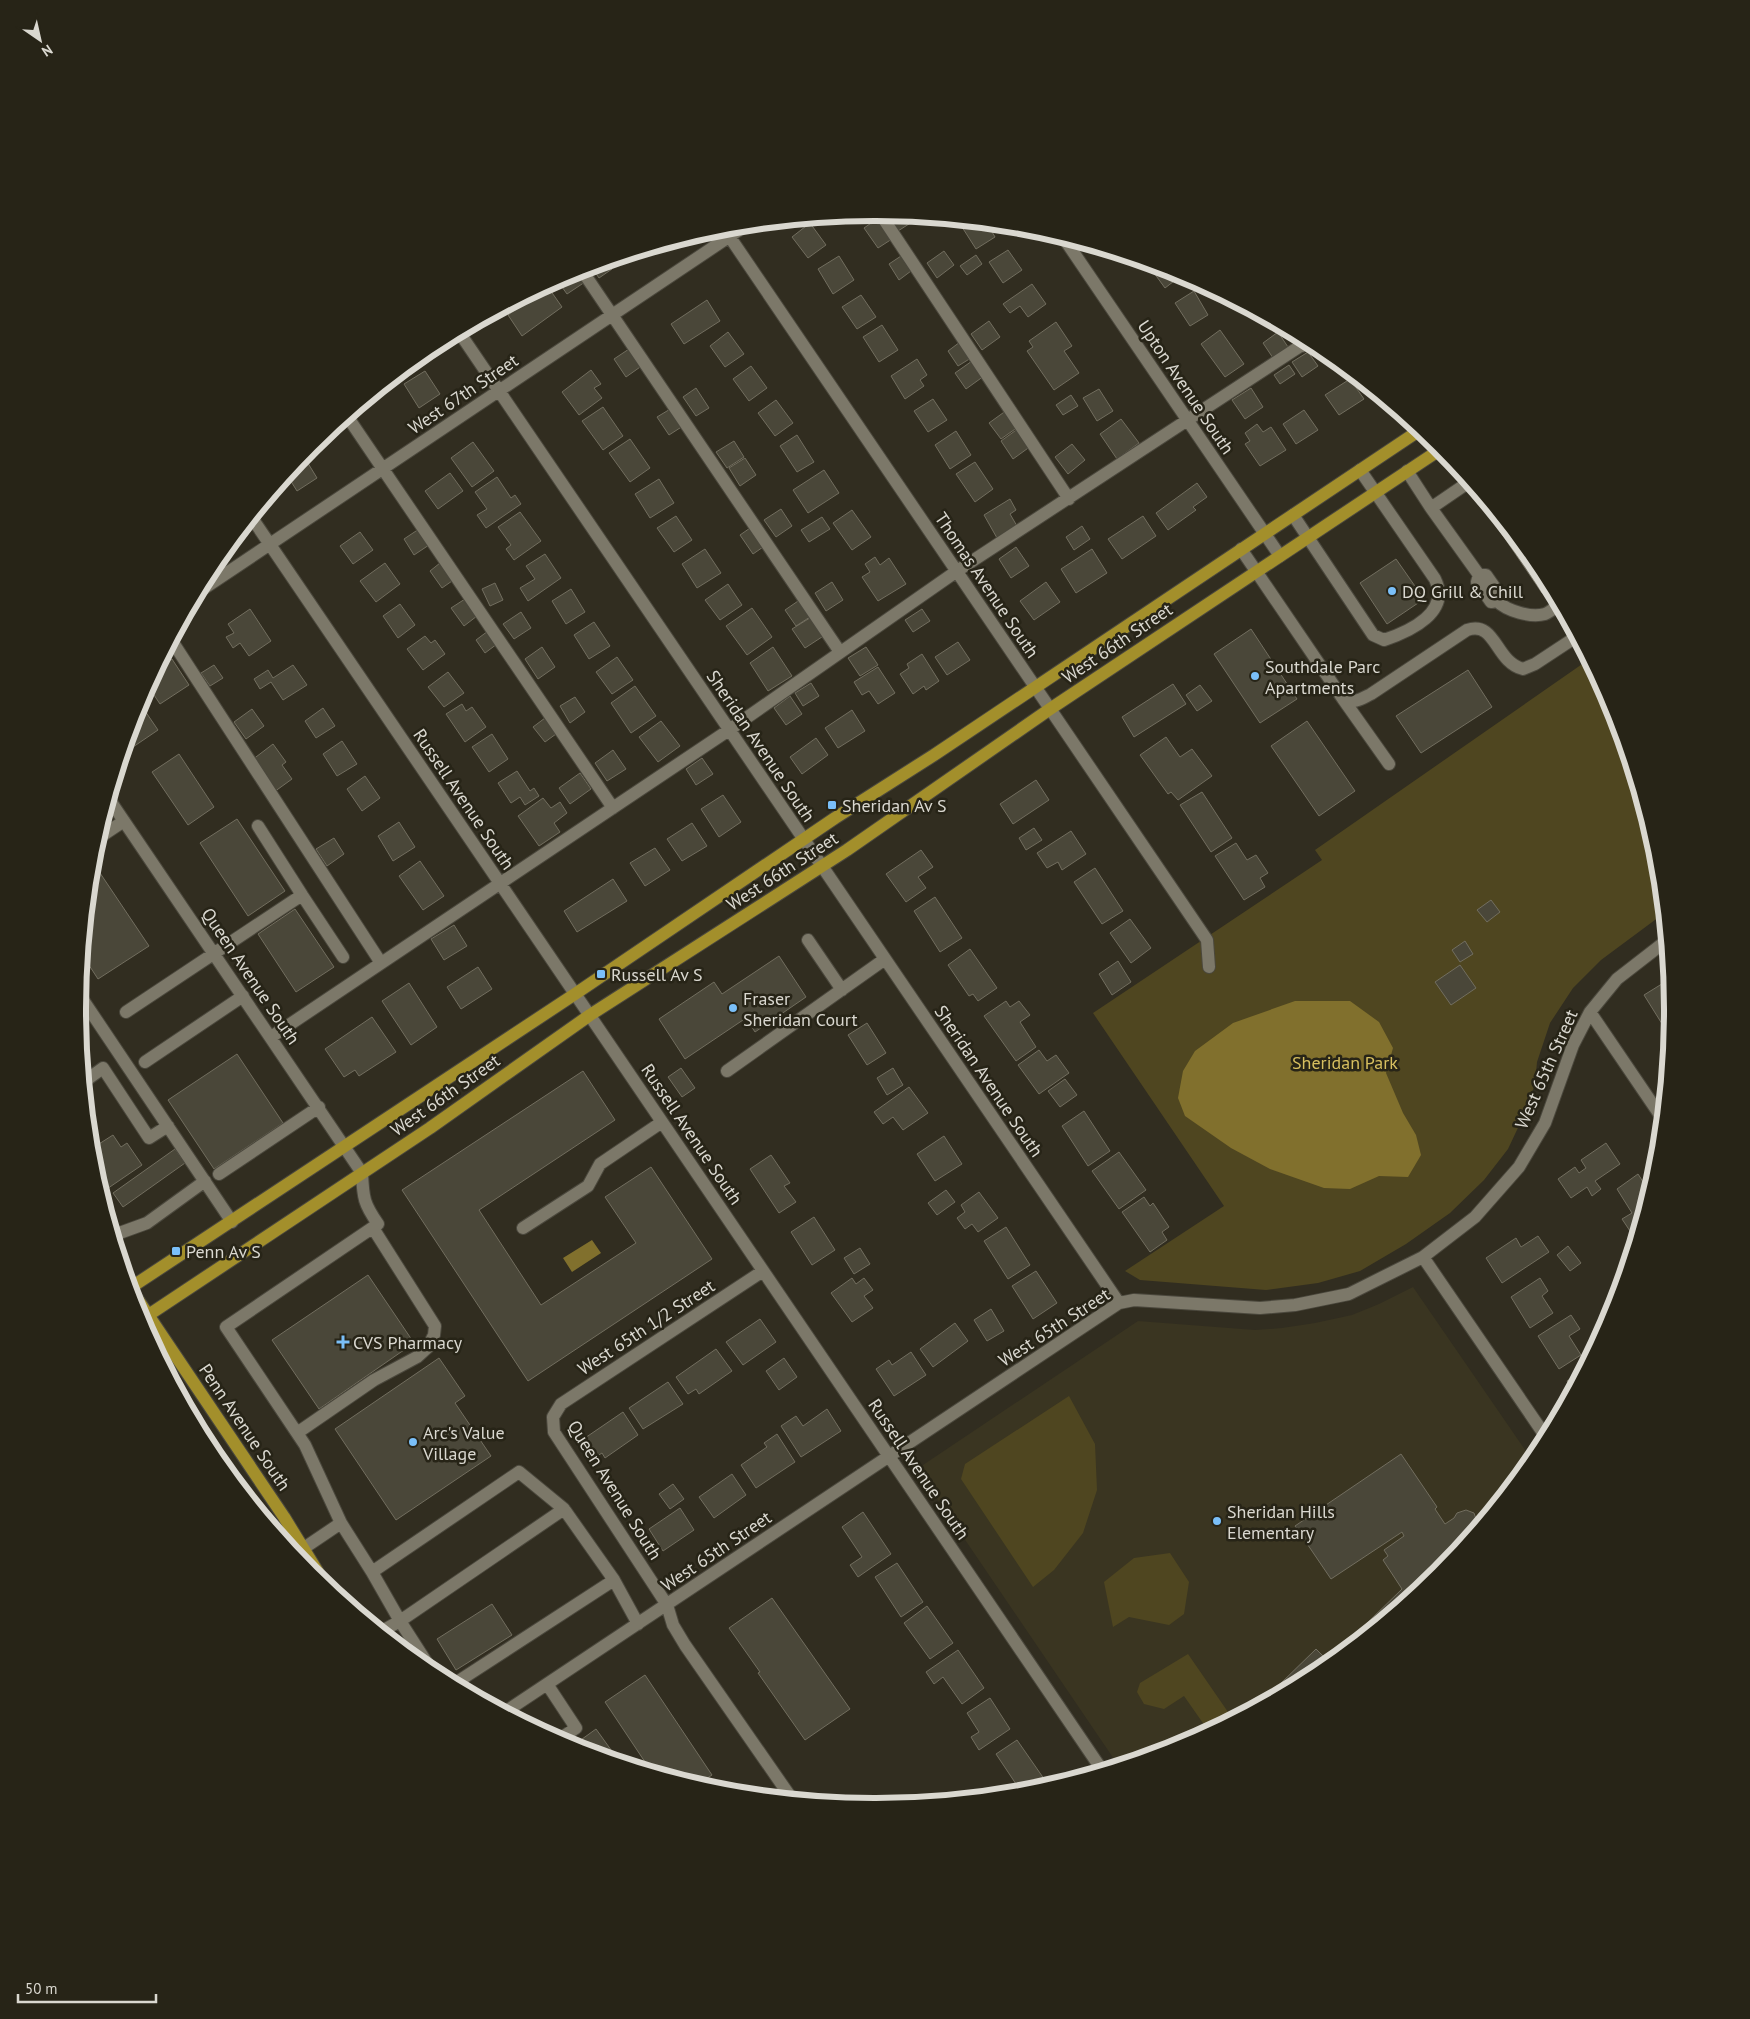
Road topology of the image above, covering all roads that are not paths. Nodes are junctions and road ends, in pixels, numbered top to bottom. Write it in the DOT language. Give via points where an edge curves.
graph roads {
  1 [pos="885,221"];
  2 [pos="728,235"];
  3 [pos="720,236"];
  4 [pos="1069,246"];
  5 [pos="586,276"];
  6 [pos="612,315"];
  7 [pos="463,338"];
  8 [pos="1300,346"];
  9 [pos="499,391"];
  10 [pos="350,421"];
  11 [pos="1188,422"];
  12 [pos="1414,434"];
  13 [pos="1434,453"];
  14 [pos="383,469"];
  15 [pos="1360,470"];
  16 [pos="1407,471"];
  17 [pos="1464,485"];
  18 [pos="1376,493"];
  19 [pos="1069,499"];
  20 [pos="1431,508"];
  21 [pos="1293,515"];
  22 [pos="255,522"];
  23 [pos="1264,533"];
  24 [pos="1308,538"];
  25 [pos="270,545"];
  26 [pos="1241,549"];
  27 [pos="1280,556"];
  28 [pos="1256,571"];
  29 [pos="957,572"];
  30 [pos="210,586"];
  31 [pos="1554,608"];
  32 [pos="1571,640"];
  33 [pos="176,646"];
  34 [pos="840,652"];
  35 [pos="1035,687"];
  36 [pos="1343,699"];
  37 [pos="1050,709"];
  38 [pos="729,730"];
  39 [pos="1389,764"];
  40 [pos="113,805"];
  41 [pos="613,808"];
  42 [pos="124,821"];
  43 [pos="258,826"];
  44 [pos="106,833"];
  45 [pos="804,840"];
  46 [pos="822,866"];
  47 [pos="500,883"];
  48 [pos="302,894"];
  49 [pos="808,940"];
  50 [pos="1661,944"];
  51 [pos="214,953"];
  52 [pos="343,957"];
  53 [pos="885,960"];
  54 [pos="381,963"];
  55 [pos="1209,967"];
  56 [pos="842,990"];
  57 [pos="575,994"];
  58 [pos="243,996"];
  59 [pos="86,1005"];
  60 [pos="126,1012"];
  61 [pos="1590,1012"];
  62 [pos="590,1016"];
  63 [pos="271,1037"];
  64 [pos="121,1056"];
  65 [pos="145,1062"];
  66 [pos="103,1068"];
  67 [pos="727,1071"];
  68 [pos="90,1077"];
  69 [pos="318,1107"];
  70 [pos="1657,1111"];
  71 [pos="662,1122"];
  72 [pos="168,1126"];
  73 [pos="345,1146"];
  74 [pos="362,1173"];
  75 [pos="219,1174"];
  76 [pos="205,1180"];
  77 [pos="232,1222"];
  78 [pos="373,1228"];
  79 [pos="523,1228"];
  80 [pos="119,1233"];
  81 [pos="1423,1257"];
  82 [pos="763,1271"];
  83 [pos="136,1284"];
  84 [pos="1119,1303"];
  85 [pos="148,1316"];
  86 [pos="158,1337"];
  87 [pos="553,1417"];
  88 [pos="1542,1431"];
  89 [pos="297,1433"];
  90 [pos="890,1457"];
  91 [pos="564,1509"];
  92 [pos="341,1523"];
  93 [pos="304,1548"];
  94 [pos="312,1562"];
  95 [pos="372,1572"];
  96 [pos="614,1580"];
  97 [pos="667,1605"];
  98 [pos="400,1622"];
  99 [pos="638,1624"];
  100 [pos="387,1629"];
  101 [pos="420,1653"];
  102 [pos="460,1680"];
  103 [pos="547,1684"];
  104 [pos="510,1709"];
  105 [pos="566,1735"];
  106 [pos="1099,1765"];
  107 [pos="788,1794"];
  1 -- 19 [label="street"];
  2 -- 29 [label="street, Thomas Avenue South"];
  3 -- 6 [label="street, West 67th Street"];
  4 -- 11 [label="street, Upton Avenue South"];
  5 -- 6 [label="street"];
  6 -- 9 [label="street, West 67th Street"];
  6 -- 34 [label="street"];
  7 -- 9 [label="street, Sheridan Avenue South"];
  8 -- 11 [label="street"];
  9 -- 14 [label="street, West 67th Street"];
  9 -- 38 [label="street, Sheridan Avenue South"];
  10 -- 14 [label="street"];
  11 -- 19 [label="street"];
  11 -- 23 [label="street, Upton Avenue South"];
  12 -- 15 [label="main road, West 66th Street"];
  13 -- 16 [label="main road, West 66th Street"];
  14 -- 25 [label="street, West 67th Street"];
  14 -- 41 [label="street"];
  15 -- 18 [label="street"];
  15 -- 21 [label="main road, West 66th Street"];
  16 -- 18 [label="main road, West 66th Street"];
  16 -- 20 [label="street"];
  17 -- 20 [label="street"];
  18 -- 24 [label="main road, West 66th Street"];
  18 -- 24 [label="street" via="1440,588 1432,614 1403,634 1384,640 1373,635"];
  19 -- 29 [label="street"];
  20 -- 31 [label="street" via="1479,575 1486,575 1500,595 1497,602 1504,608 1545,614"];
  21 -- 23 [label="main road, West 66th Street"];
  21 -- 24 [label="street"];
  22 -- 25 [label="street, Russell Avenue South"];
  23 -- 26 [label="main road, West 66th Street"];
  23 -- 27 [label="street, Upton Avenue South"];
  24 -- 27 [label="main road, West 66th Street"];
  25 -- 30 [label="street, West 67th Street"];
  25 -- 47 [label="street, Russell Avenue South"];
  26 -- 28 [label="street"];
  26 -- 35 [label="main road, West 66th Street"];
  27 -- 28 [label="main road, West 66th Street"];
  28 -- 36 [label="street"];
  28 -- 37 [label="main road, West 66th Street"];
  29 -- 34 [label="street"];
  29 -- 35 [label="street, Thomas Avenue South"];
  32 -- 36 [label="street" via="1524,669 1508,662 1489,635 1475,627 1358,701"];
  33 -- 54 [label="street"];
  34 -- 38 [label="street"];
  35 -- 37 [label="street, Thomas Avenue South"];
  35 -- 45 [label="main road, West 66th Street"];
  36 -- 39 [label="street"];
  37 -- 46 [label="main road, West 66th Street"];
  37 -- 55 [label="street, Thomas Avenue South" via="1207,940"];
  38 -- 41 [label="street"];
  38 -- 45 [label="street, Sheridan Avenue South"];
  40 -- 42 [label="street, Queen Avenue South"];
  41 -- 47 [label="street"];
  42 -- 44 [label="street"];
  42 -- 51 [label="street, Queen Avenue South"];
  43 -- 48 [label="street"];
  45 -- 46 [label="street, Sheridan Avenue South"];
  45 -- 57 [label="main road, West 66th Street"];
  46 -- 53 [label="street, Sheridan Avenue South"];
  46 -- 62 [label="main road, West 66th Street"];
  47 -- 54 [label="street"];
  47 -- 57 [label="street, Russell Avenue South"];
  48 -- 51 [label="street"];
  48 -- 52 [label="street"];
  49 -- 56 [label="street"];
  50 -- 61 [label="street, West 65th Street" via="1616,979"];
  51 -- 58 [label="street, Queen Avenue South"];
  51 -- 60 [label="street"];
  53 -- 56 [label="street"];
  53 -- 84 [label="street, Sheridan Avenue South"];
  54 -- 63 [label="street"];
  56 -- 67 [label="street"];
  57 -- 62 [label="street, Russell Avenue South"];
  57 -- 73 [label="main road, West 66th Street"];
  58 -- 63 [label="street, Queen Avenue South"];
  58 -- 65 [label="street"];
  59 -- 64 [label="street"];
  61 -- 70 [label="street"];
  61 -- 81 [label="street, West 65th Street" via="1573,1045 1545,1123 1519,1168 1475,1217"];
  62 -- 71 [label="street, Russell Avenue South"];
  62 -- 74 [label="main road, West 66th Street"];
  63 -- 69 [label="street, Queen Avenue South"];
  64 -- 66 [label="street"];
  64 -- 72 [label="street"];
  66 -- 68 [label="street"];
  66 -- 72 [label="street" via="149,1138"];
  69 -- 73 [label="street, Queen Avenue South"];
  69 -- 75 [label="street"];
  71 -- 79 [label="street" via="600,1164 588,1186"];
  71 -- 82 [label="street, Russell Avenue South"];
  72 -- 76 [label="street"];
  73 -- 74 [label="street, Queen Avenue South"];
  73 -- 77 [label="main road, West 66th Street"];
  74 -- 78 [label="street" via="365,1201 378,1224"];
  74 -- 85 [label="main road, West 66th Street"];
  76 -- 77 [label="street"];
  76 -- 80 [label="street" via="147,1223"];
  77 -- 83 [label="main road, West 66th Street"];
  78 -- 89 [label="street" via="435,1326 434,1335 417,1357 374,1380"];
  78 -- 89 [label="street" via="226,1327"];
  81 -- 84 [label="street, West 65th Street" via="1349,1294 1294,1305 1260,1308 1134,1300"];
  81 -- 88 [label="street"];
  82 -- 87 [label="street, West 65th 1/2 Street" via="561,1404"];
  82 -- 90 [label="street, Russell Avenue South"];
  84 -- 90 [label="street, West 65th Street"];
  86 -- 93 [label="main road, Penn Avenue South"];
  87 -- 97 [label="street, Queen Avenue South" via="554,1432"];
  89 -- 92 [label="street"];
  90 -- 97 [label="street, West 65th Street"];
  90 -- 106 [label="street, Russell Avenue South"];
  91 -- 95 [label="street" via="518,1472"];
  91 -- 96 [label="street"];
  91 -- 98 [label="street"];
  92 -- 93 [label="street"];
  92 -- 95 [label="street"];
  93 -- 94 [label="main road, Penn Avenue South"];
  95 -- 98 [label="street"];
  96 -- 99 [label="street"];
  96 -- 102 [label="street"];
  97 -- 99 [label="street, West 65th Street"];
  97 -- 107 [label="street, Queen Avenue South" via="684,1645"];
  98 -- 100 [label="street"];
  98 -- 101 [label="street"];
  99 -- 103 [label="street, West 65th Street"];
  103 -- 104 [label="street, West 65th Street"];
  103 -- 105 [label="street" via="576,1728"];
}
